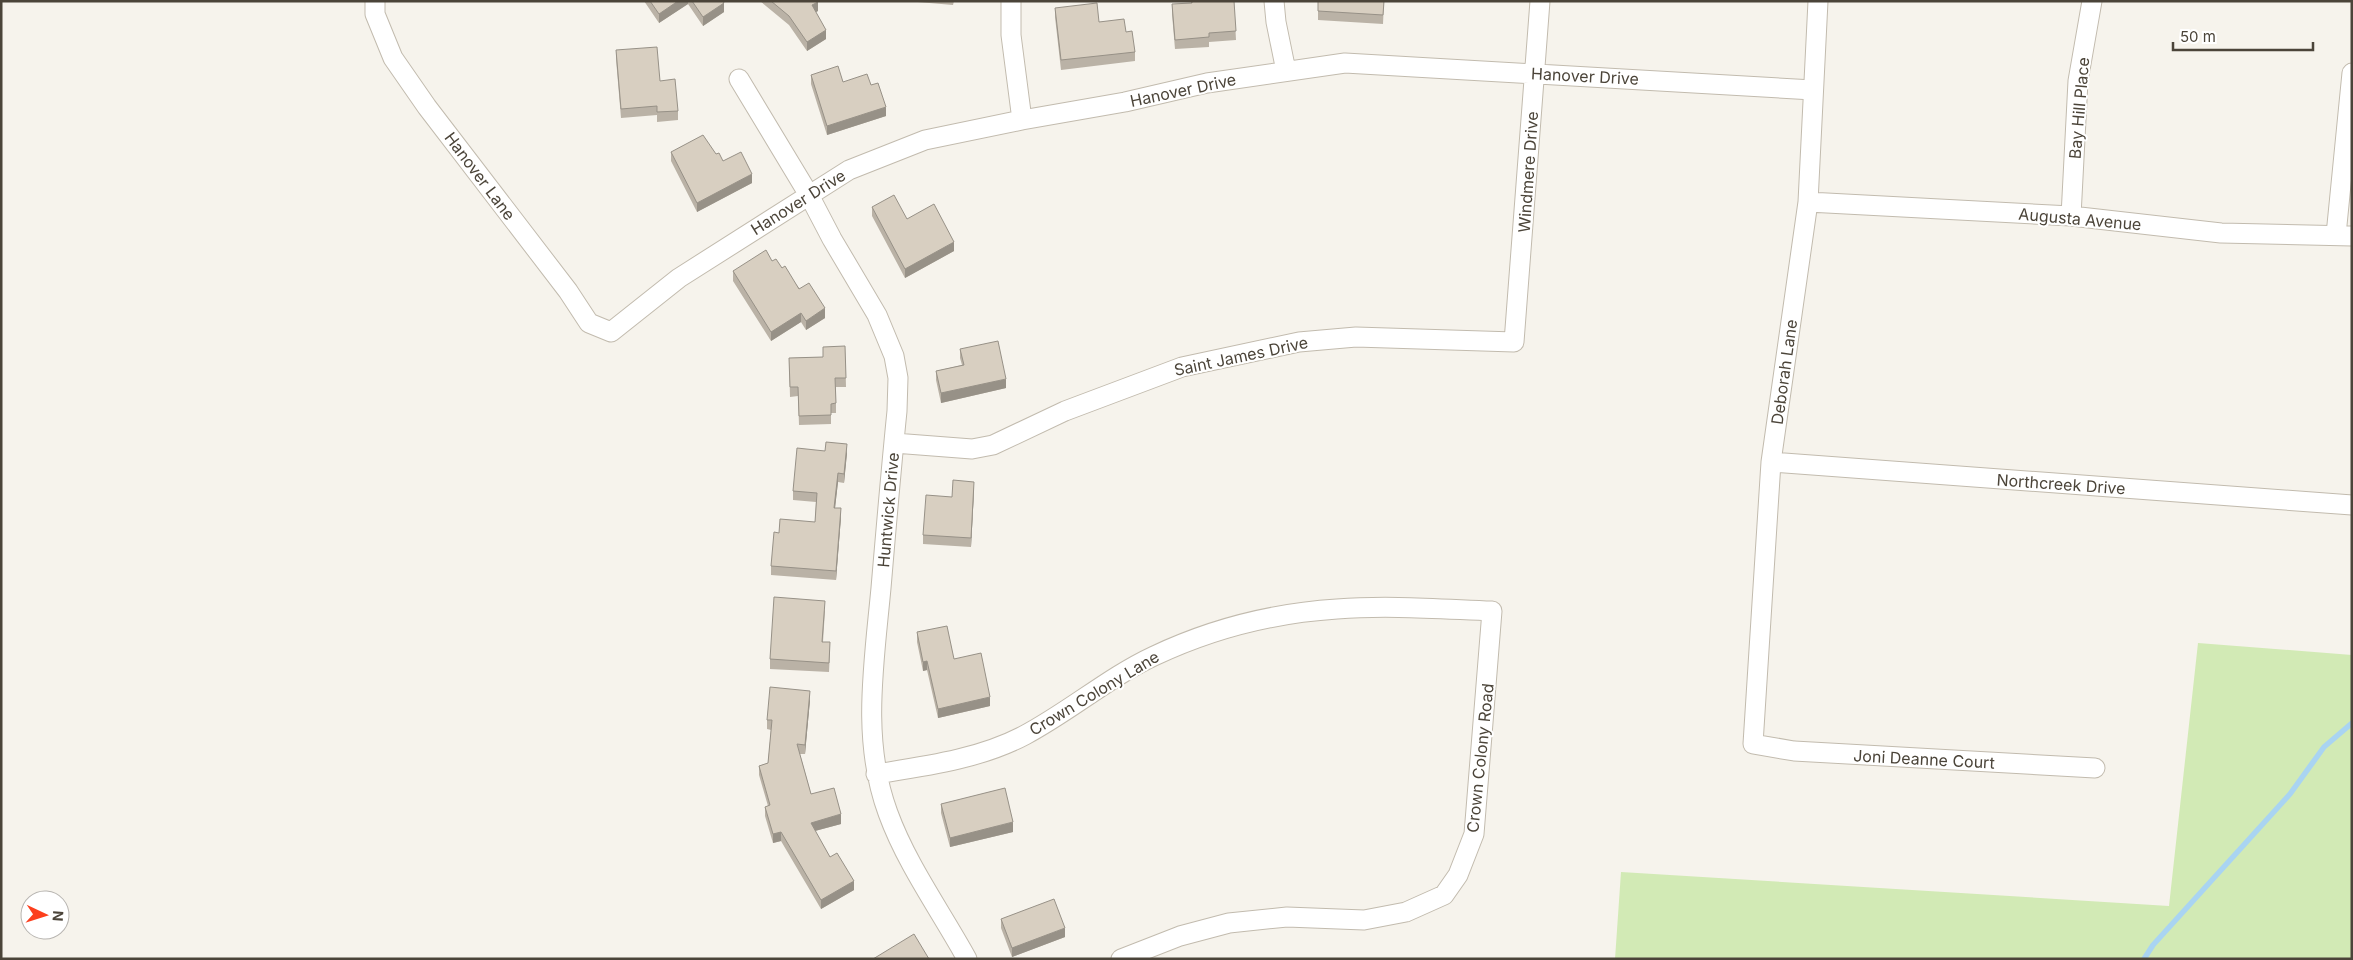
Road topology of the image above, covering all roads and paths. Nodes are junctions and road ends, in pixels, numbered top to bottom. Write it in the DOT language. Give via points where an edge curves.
graph roads {
  1 [pos="375,1"];
  2 [pos="1011,1"];
  3 [pos="1274,1"];
  4 [pos="1540,1"];
  5 [pos="1818,1"];
  6 [pos="2092,1"];
  7 [pos="1286,71"];
  8 [pos="1535,73"];
  9 [pos="2352,73"];
  10 [pos="740,79"];
  11 [pos="1813,90"];
  12 [pos="1022,120"];
  13 [pos="809,195"];
  14 [pos="1808,202"];
  15 [pos="2071,216"];
  16 [pos="2344,235"];
  17 [pos="611,332"];
  18 [pos="1514,342"];
  19 [pos="894,443"];
  20 [pos="1771,462"];
  21 [pos="2352,505"];
  22 [pos="1492,611"];
  23 [pos="1753,744"];
  24 [pos="2095,768"];
  25 [pos="876,774"];
  26 [pos="967,959"];
  27 [pos="1121,959"];
  1 -- 17 [label="street, Hanover Lane" via="375,14 393,58 427,107 589,323"];
  2 -- 12 [label="street" via="1011,35"];
  3 -- 7 [label="street"];
  4 -- 8 [label="street, Windmere Drive"];
  5 -- 11 [label="street, Deborah Lane"];
  6 -- 15 [label="street, Bay Hill Place" via="2078,81"];
  7 -- 8 [label="street, Hanover Drive" via="1345,62"];
  7 -- 12 [label="street, Hanover Drive" via="1207,83 1126,102"];
  8 -- 11 [label="street, Hanover Drive"];
  8 -- 18 [label="street, Windmere Drive"];
  9 -- 16 [label="street"];
  10 -- 13 [label="street, Huntwick Drive"];
  11 -- 14 [label="street, Deborah Lane"];
  12 -- 13 [label="street, Hanover Drive" via="925,140 850,170"];
  13 -- 17 [label="street, Hanover Drive" via="679,278"];
  13 -- 19 [label="street, Huntwick Drive" via="877,315 894,356 898,378"];
  14 -- 15 [label="street, Augusta Avenue"];
  14 -- 20 [label="street, Deborah Lane"];
  15 -- 16 [label="street, Augusta Avenue" via="2222,233"];
  18 -- 19 [label="street, Saint James Drive" via="1356,338 1299,342 1182,367 1065,410 993,445 972,449"];
  19 -- 25 [label="street, Huntwick Drive" via="870,718"];
  20 -- 21 [label="street, Northcreek Drive"];
  20 -- 23 [label="street, Deborah Lane"];
  22 -- 25 [label="street, Crown Colony Lane" via="1337,608 1255,621 1154,655 1044,724 1003,745 928,766"];
  22 -- 27 [label="street, Crown Colony Road" via="1474,834 1458,875 1444,896 1406,912 1364,920 1288,916 1230,923 1180,936"];
  23 -- 24 [label="street, Joni Deanne Court" via="1794,751"];
  25 -- 26 [label="street, Huntwick Drive" via="887,812 903,849"];
}
